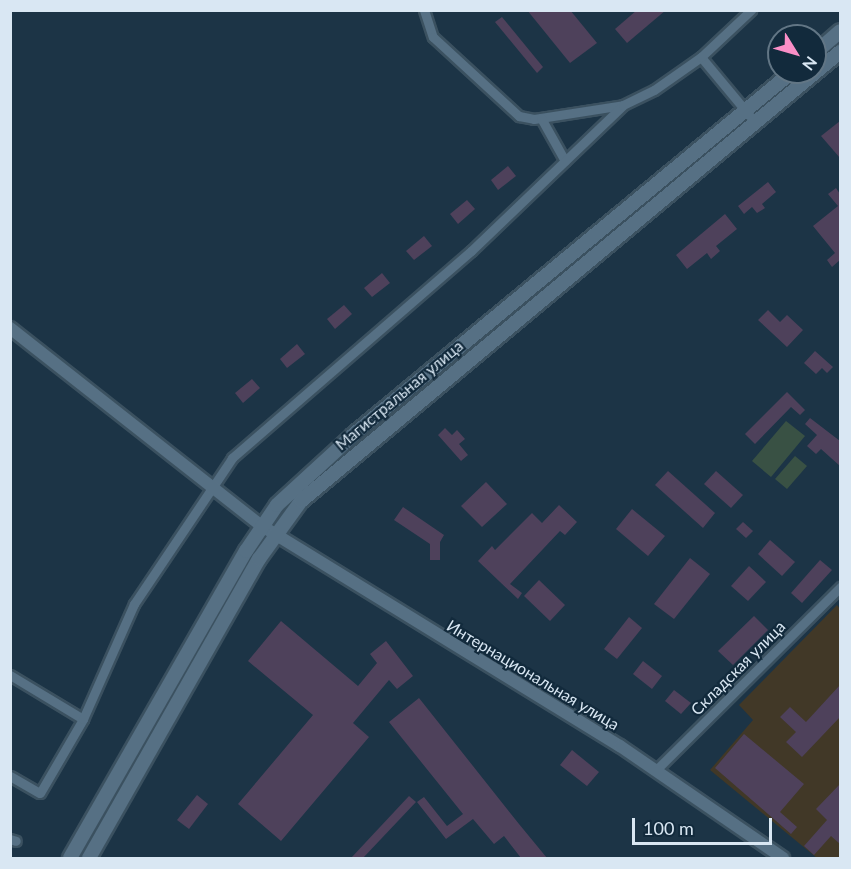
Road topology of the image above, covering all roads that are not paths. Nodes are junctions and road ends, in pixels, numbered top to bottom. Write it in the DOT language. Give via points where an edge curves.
graph roads {
  1 [pos="424,10"];
  2 [pos="750,10"];
  3 [pos="840,31"];
  4 [pos="827,42"];
  5 [pos="840,52"];
  6 [pos="701,57"];
  7 [pos="777,84"];
  8 [pos="624,105"];
  9 [pos="745,110"];
  10 [pos="541,118"];
  11 [pos="755,122"];
  12 [pos="565,161"];
  13 [pos="10,328"];
  14 [pos="212,487"];
  15 [pos="262,526"];
  16 [pos="274,534"];
  17 [pos="839,592"];
  18 [pos="10,675"];
  19 [pos="83,719"];
  20 [pos="656,770"];
  21 [pos="10,776"];
  22 [pos="70,858"];
  23 [pos="88,858"];
  24 [pos="783,858"];
  1 -- 10 [label="street" via="433,37 448,53 519,116"];
  2 -- 6 [label="street"];
  3 -- 4 [label="main road"];
  5 -- 11 [label="main road, Магистральная улица"];
  6 -- 8 [label="street" via="654,90"];
  6 -- 9 [label="street"];
  7 -- 9 [label="main road, Магистральная улица"];
  8 -- 10 [label="street"];
  8 -- 12 [label="street"];
  9 -- 11 [label="street"];
  9 -- 15 [label="main road, Магистральная улица" via="353,435 291,490"];
  10 -- 12 [label="street"];
  11 -- 16 [label="main road, Магистральная улица" via="350,458 302,501"];
  12 -- 14 [label="street" via="462,258 232,458"];
  13 -- 14 [label="street, Интернациональная улица"];
  14 -- 15 [label="street, Интернациональная улица"];
  14 -- 19 [label="street" via="134,604"];
  15 -- 16 [label="street, Интернациональная улица"];
  15 -- 22 [label="main road, Магистральная улица"];
  16 -- 20 [label="street, Интернациональная улица"];
  16 -- 23 [label="main road, Магистральная улица"];
  17 -- 20 [label="street, Складская улица"];
  18 -- 19 [label="street"];
  19 -- 21 [label="street" via="40,793"];
  20 -- 24 [label="street, Интернациональная улица"];
}
